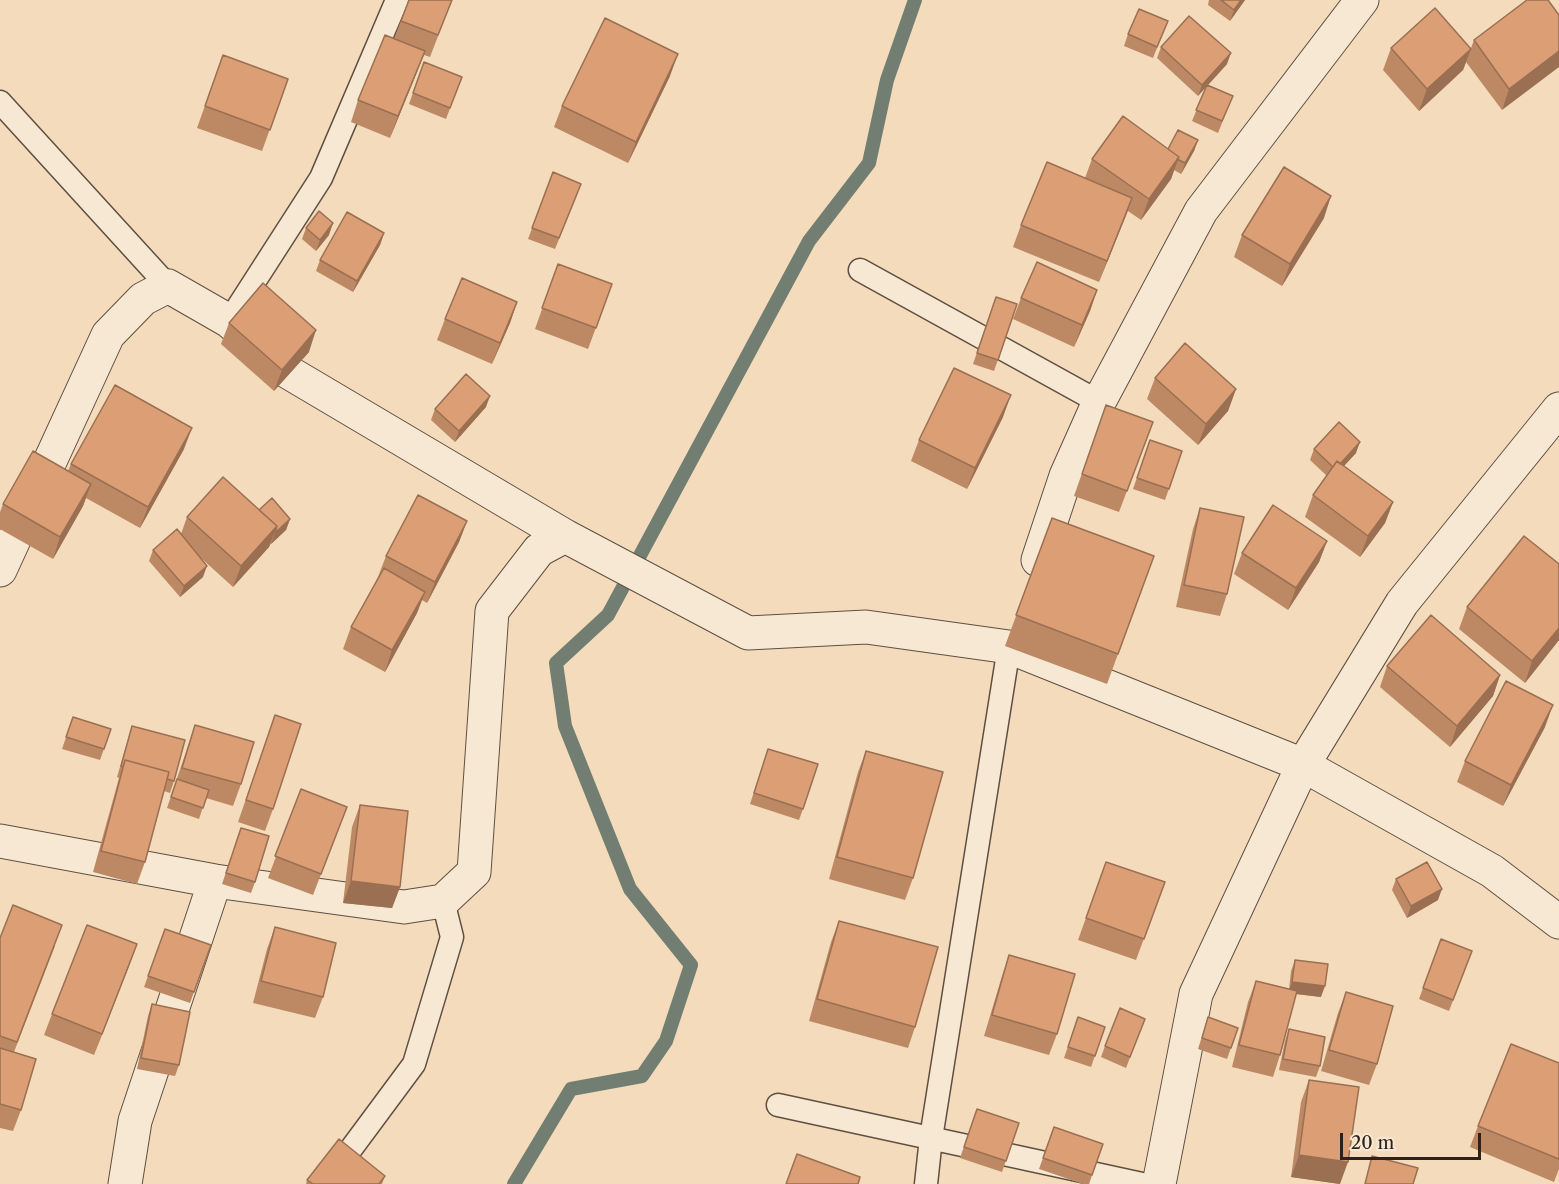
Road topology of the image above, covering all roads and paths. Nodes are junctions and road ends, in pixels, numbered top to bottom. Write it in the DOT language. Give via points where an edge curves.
graph roads {
  1 [pos="397,0"];
  2 [pos="1362,0"];
  3 [pos="0,102"];
  4 [pos="860,270"];
  5 [pos="168,286"];
  6 [pos="228,321"];
  7 [pos="1099,402"];
  8 [pos="1559,409"];
  9 [pos="565,536"];
  10 [pos="0,570"];
  11 [pos="1031,583"];
  12 [pos="1020,615"];
  13 [pos="1010,647"];
  14 [pos="1303,765"];
  15 [pos="0,841"];
  16 [pos="215,881"];
  17 [pos="443,902"];
  18 [pos="1559,922"];
  19 [pos="778,1105"];
  20 [pos="931,1138"];
  21 [pos="125,1184"];
  22 [pos="325,1184"];
  23 [pos="926,1184"];
  24 [pos="1142,1184"];
  25 [pos="1159,1184"];
  1 -- 6 [label="lane" via="321,178"];
  2 -- 7 [label="street" via="1201,211"];
  3 -- 5 [label="lane"];
  4 -- 7 [label="lane"];
  5 -- 6 [label="street"];
  5 -- 10 [label="street" via="143,299 108,335"];
  6 -- 9 [label="street" via="288,372"];
  7 -- 11 [label="street" via="1066,476"];
  8 -- 14 [label="street" via="1402,603"];
  9 -- 13 [label="street" via="748,633 866,627"];
  9 -- 17 [label="street" via="539,550 492,611 474,872"];
  12 -- 13 [label="street"];
  13 -- 14 [label="street"];
  13 -- 20 [label="lane"];
  14 -- 18 [label="street" via="1492,871"];
  14 -- 25 [label="street" via="1196,994"];
  15 -- 16 [label="street"];
  16 -- 17 [label="street" via="404,907"];
  16 -- 21 [label="street" via="135,1121"];
  17 -- 22 [label="lane" via="452,937 414,1064"];
  19 -- 20 [label="lane"];
  20 -- 23 [label="lane"];
  20 -- 24 [label="lane"];
}
